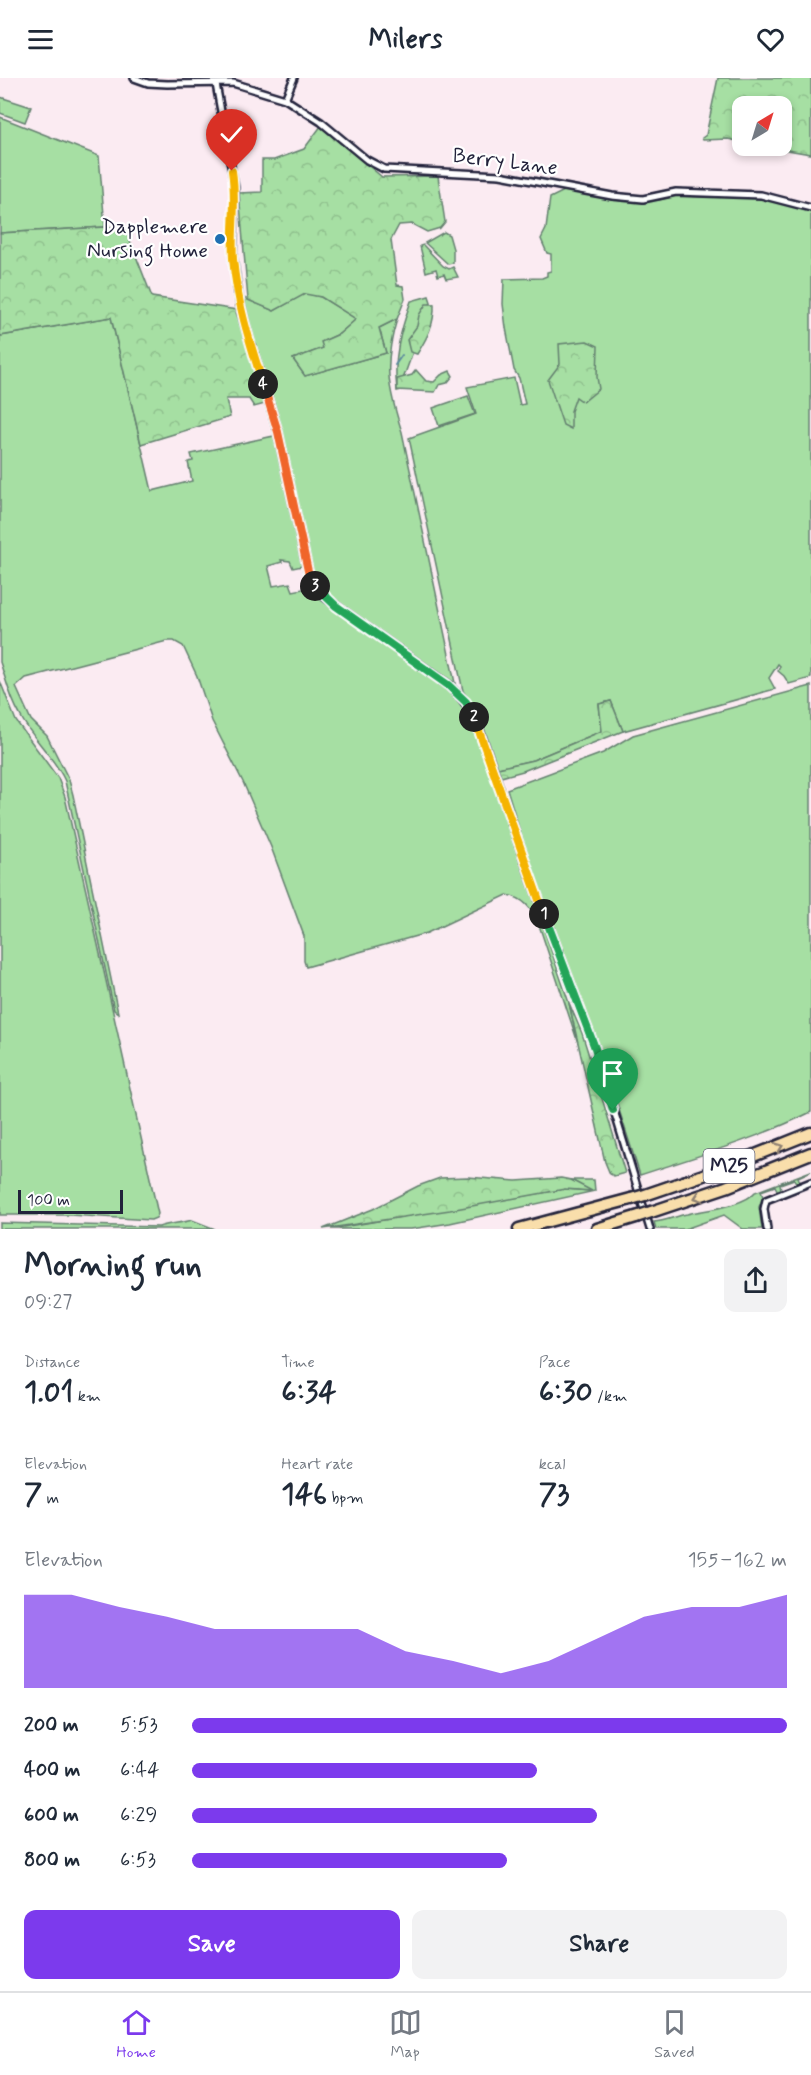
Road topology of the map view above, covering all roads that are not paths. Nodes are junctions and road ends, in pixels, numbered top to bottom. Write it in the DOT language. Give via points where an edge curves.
graph roads {
  1 [pos="134,78"];
  2 [pos="294,78"];
  3 [pos="216,84"];
  4 [pos="285,99"];
  5 [pos="811,207"];
  6 [pos="811,1133"];
  7 [pos="811,1153"];
  8 [pos="811,1182"];
  9 [pos="519,1229"];
  10 [pos="597,1229"];
  11 [pos="650,1229"];
  12 [pos="767,1229"];
  1 -- 3 [label="street, Berry Lane" via="148,83"];
  2 -- 4 [label="street"];
  3 -- 4 [label="street, Berry Lane" via="233,83"];
  3 -- 11 [label="street" via="235,188 233,257 241,312 278,432 308,571 323,596 448,685 471,711 595,1048"];
  4 -- 5 [label="street, Berry Lane" via="384,169 500,175 643,199 676,192 762,195"];
  9 -- 6 [label="highway, M25, one-way, bridge" via="645,1195"];
  7 -- 10 [label="highway, M25, one-way, bridge" via="726,1187"];
  8 -- 12 [label="street" via="766,1200"];
}
